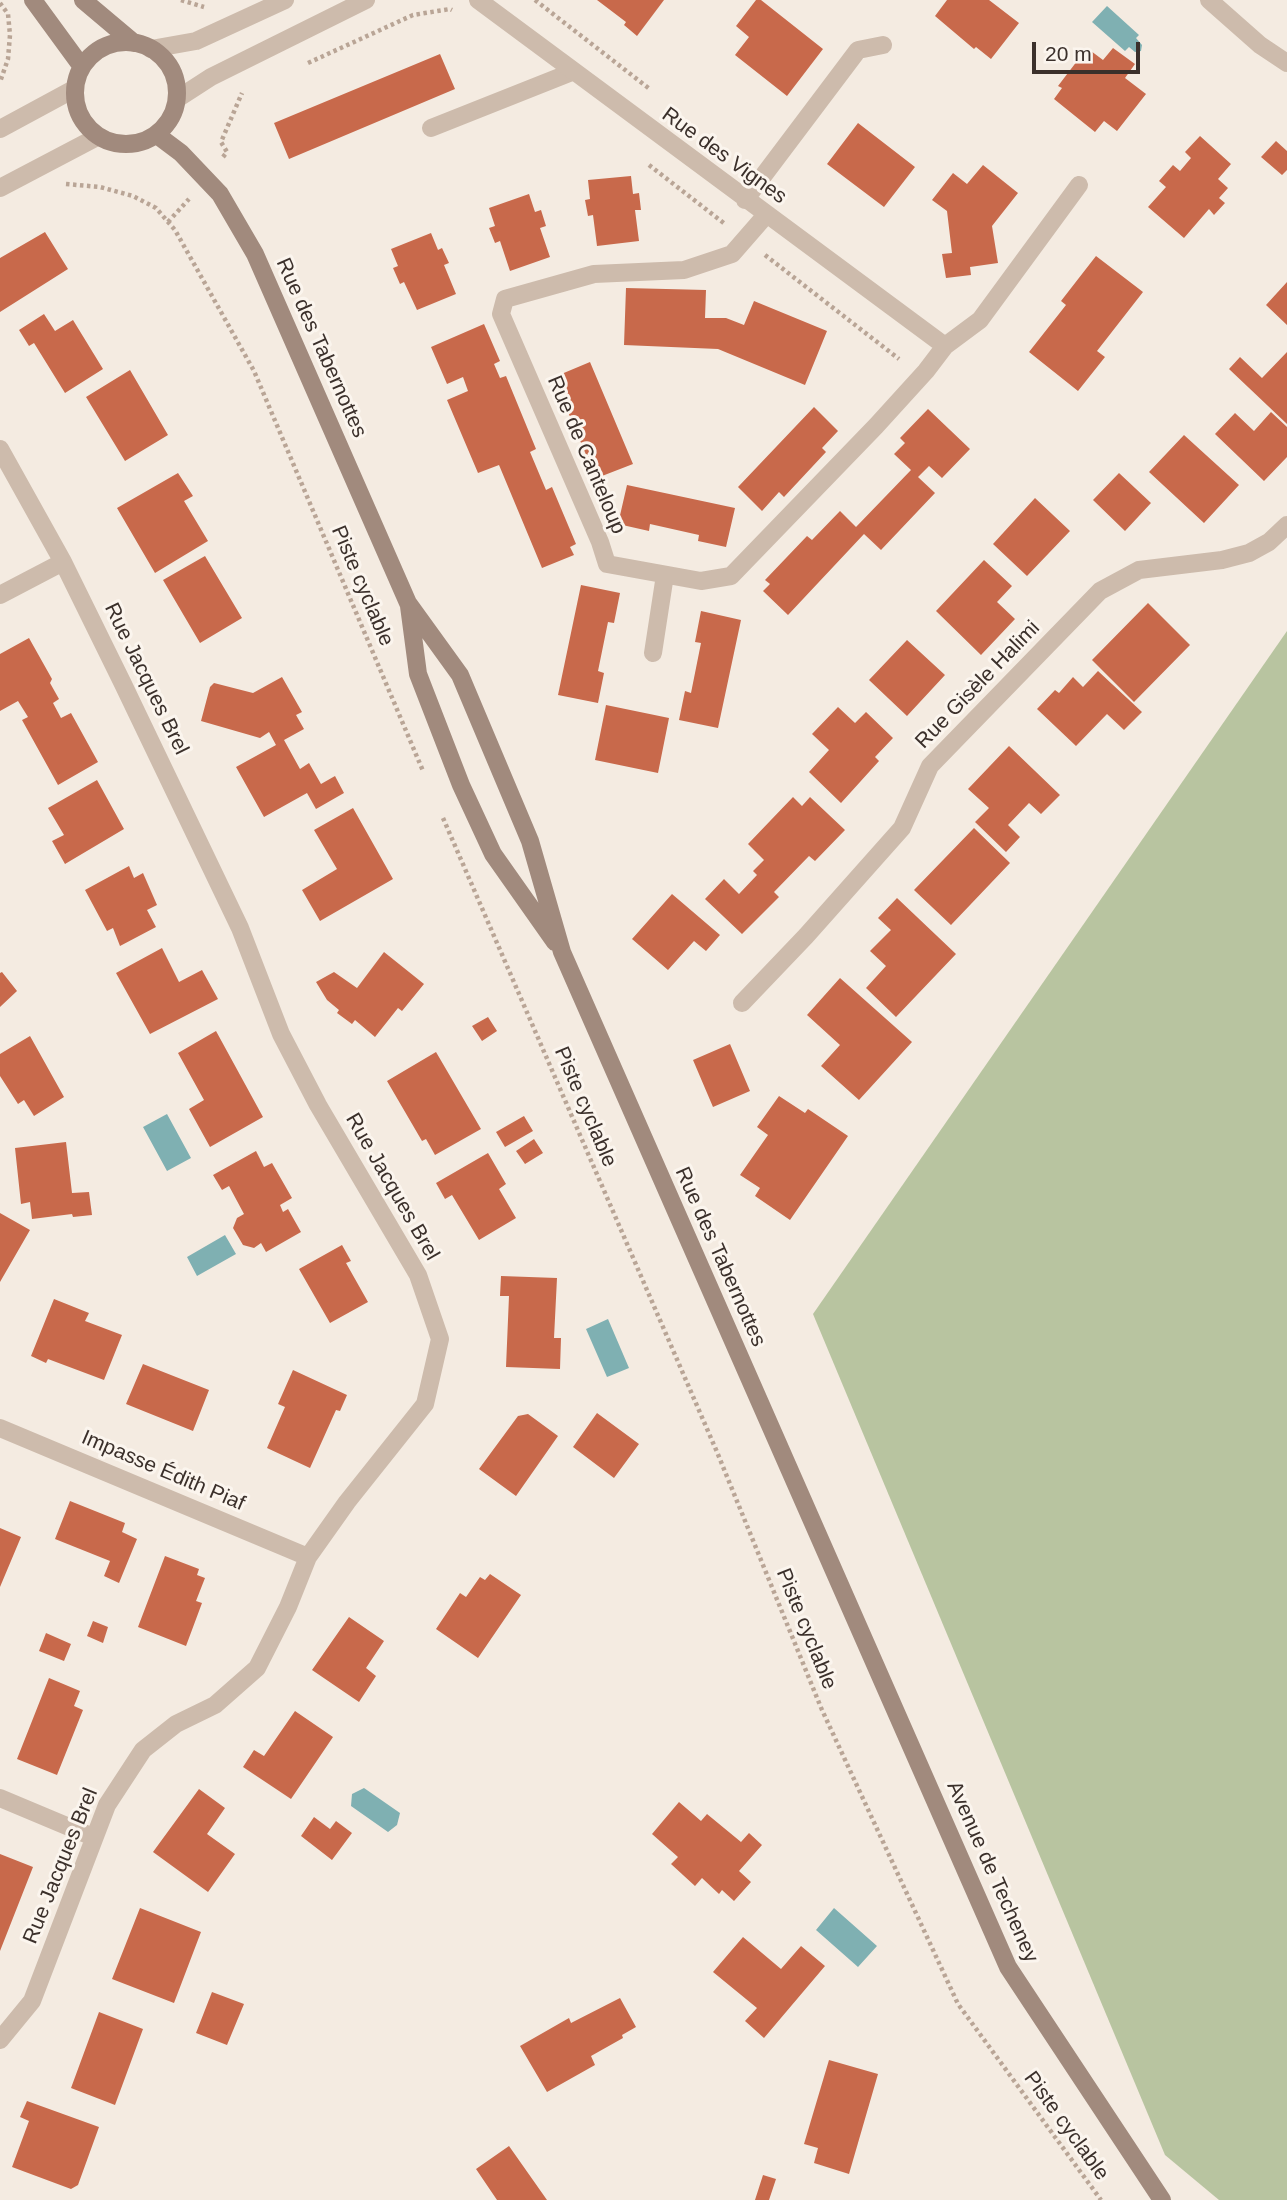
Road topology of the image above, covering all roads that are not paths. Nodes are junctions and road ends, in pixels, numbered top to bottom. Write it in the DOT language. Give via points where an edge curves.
graph roads {
  1 [pos="33,0"];
  2 [pos="83,0"];
  3 [pos="285,0"];
  4 [pos="366,0"];
  5 [pos="478,0"];
  6 [pos="1209,0"];
  7 [pos="883,45"];
  8 [pos="143,46"];
  9 [pos="1287,63"];
  10 [pos="82,67"];
  11 [pos="572,72"];
  12 [pos="74,89"];
  13 [pos="177,99"];
  14 [pos="431,128"];
  15 [pos="0,129"];
  16 [pos="157,135"];
  17 [pos="97,137"];
  18 [pos="1079,185"];
  19 [pos="0,188"];
  20 [pos="745,200"];
  21 [pos="766,215"];
  22 [pos="945,346"];
  23 [pos="0,449"];
  24 [pos="1287,525"];
  25 [pos="63,562"];
  26 [pos="665,575"];
  27 [pos="0,595"];
  28 [pos="408,603"];
  29 [pos="653,653"];
  30 [pos="562,953"];
  31 [pos="742,1003"];
  32 [pos="0,1428"];
  33 [pos="308,1557"];
  34 [pos="837,1580"];
  35 [pos="0,1798"];
  36 [pos="93,1837"];
  37 [pos="0,2040"];
  38 [pos="1162,2200"];
  1 -- 10 [label="street"];
  2 -- 8 [label="street"];
  3 -- 8 [label="street" via="196,41"];
  4 -- 13 [label="street"];
  5 -- 11 [label="street, Rue des Vignes"];
  6 -- 9 [label="street"];
  7 -- 20 [label="street" via="858,50"];
  8 -- 10 [label="street" via="118,42 91,55"];
  8 -- 13 [label="street" via="163,58 172,70"];
  10 -- 12 [label="street"];
  11 -- 14 [label="street"];
  11 -- 20 [label="street, Rue des Vignes"];
  12 -- 15 [label="street"];
  12 -- 17 [label="street" via="79,116"];
  13 -- 16 [label="street" via="174,113"];
  16 -- 17 [label="street" via="127,145"];
  16 -- 28 [label="street, Rue des Tabernottes" via="220,194 256,254"];
  17 -- 19 [label="street"];
  18 -- 22 [label="street, Rue de Canteloup" via="981,320"];
  20 -- 21 [label="street, Rue des Vignes"];
  21 -- 22 [label="street, Rue des Vignes"];
  21 -- 26 [label="street, Rue de Canteloup" via="732,254 684,270 594,274 505,299 501,314 607,564"];
  22 -- 26 [label="street, Rue de Canteloup" via="876,426 731,576 701,581"];
  23 -- 25 [label="street, Rue Jacques Brel"];
  24 -- 31 [label="street, Rue Gisèle Halimi" via="1249,553 1139,570 1100,590 930,766 902,828"];
  25 -- 27 [label="street"];
  25 -- 33 [label="street, Rue Jacques Brel" via="240,928 281,1034 418,1275 440,1339 425,1404"];
  26 -- 29 [label="street"];
  28 -- 30 [label="street, Rue des Tabernottes" via="460,675 530,841"];
  28 -- 30 [label="street, Rue des Tabernottes" via="418,674 461,785 493,854"];
  30 -- 34 [label="street, Rue des Tabernottes"];
  32 -- 33 [label="street, Impasse Édith Piaf"];
  33 -- 36 [label="street, Rue Jacques Brel" via="257,1668 215,1705 176,1724 143,1750 107,1805"];
  34 -- 38 [label="street, Avenue de Techeney" via="1007,1967"];
  35 -- 36 [label="street"];
  36 -- 37 [label="street, Rue Jacques Brel" via="32,2001"];
}
